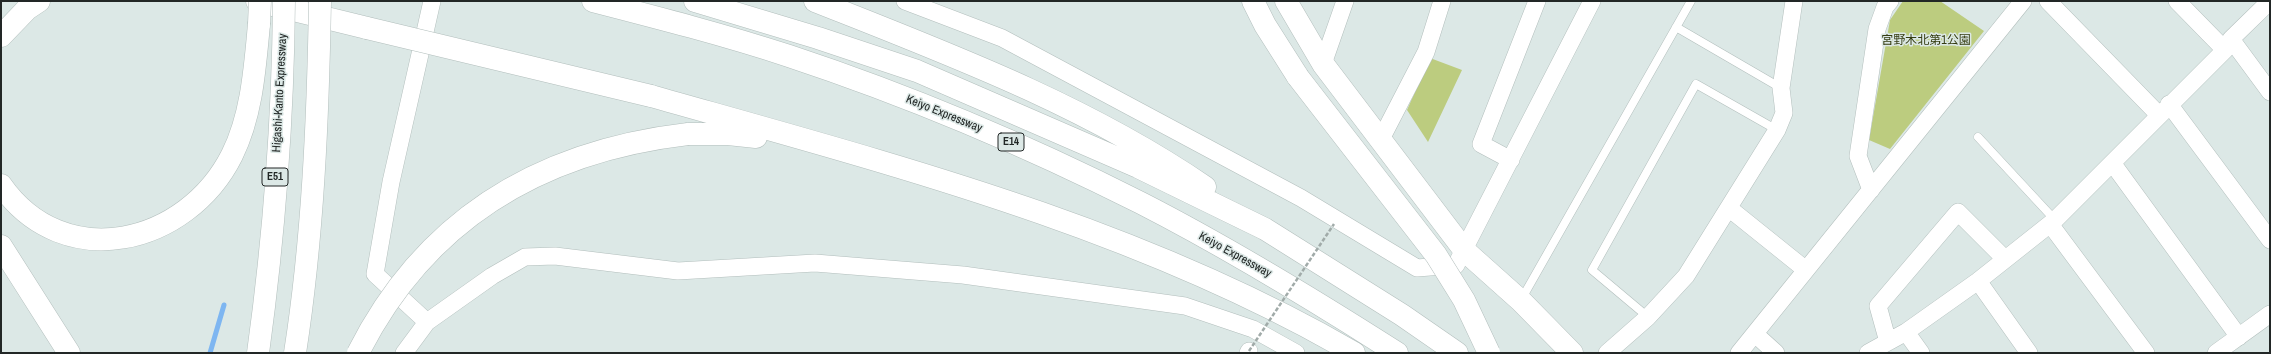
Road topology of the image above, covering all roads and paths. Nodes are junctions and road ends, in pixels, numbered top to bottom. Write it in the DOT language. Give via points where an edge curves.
graph roads {
  1 [pos="39,1"];
  2 [pos="259,1"];
  3 [pos="284,1"];
  4 [pos="320,1"];
  5 [pos="432,1"];
  6 [pos="593,1"];
  7 [pos="695,1"];
  8 [pos="815,1"];
  9 [pos="905,1"];
  10 [pos="1253,1"];
  11 [pos="1286,1"];
  12 [pos="1345,1"];
  13 [pos="1442,1"];
  14 [pos="1537,1"];
  15 [pos="1592,1"];
  16 [pos="1691,1"];
  17 [pos="1794,1"];
  18 [pos="1890,1"];
  19 [pos="2023,1"];
  20 [pos="2048,1"];
  21 [pos="2177,1"];
  22 [pos="2270,1"];
  23 [pos="1676,27"];
  24 [pos="1,36"];
  25 [pos="2228,44"];
  26 [pos="1323,64"];
  27 [pos="1781,88"];
  28 [pos="2270,92"];
  29 [pos="2164,109"];
  30 [pos="1777,130"];
  31 [pos="1978,137"];
  32 [pos="1380,141"];
  33 [pos="1511,160"];
  34 [pos="887,163"];
  35 [pos="2113,164"];
  36 [pos="1,185"];
  37 [pos="1871,190"];
  38 [pos="1730,209"];
  39 [pos="2053,222"];
  40 [pos="1334,224"];
  41 [pos="1265,228"];
  42 [pos="2270,240"];
  43 [pos="1,246"];
  44 [pos="1465,251"];
  45 [pos="2004,259"];
  46 [pos="1806,270"];
  47 [pos="1978,281"];
  48 [pos="1521,301"];
  49 [pos="2270,314"];
  50 [pos="1648,317"];
  51 [pos="427,322"];
  52 [pos="1906,332"];
  53 [pos="1755,334"];
  54 [pos="2239,337"];
  55 [pos="1888,342"];
  56 [pos="1249,352"];
  57 [pos="69,353"];
  58 [pos="258,353"];
  59 [pos="296,353"];
  60 [pos="358,353"];
  61 [pos="404,353"];
  62 [pos="1296,353"];
  63 [pos="1354,353"];
  64 [pos="1398,353"];
  65 [pos="1457,353"];
  66 [pos="1489,353"];
  67 [pos="1572,353"];
  68 [pos="1607,353"];
  69 [pos="1739,353"];
  70 [pos="1776,353"];
  71 [pos="1868,353"];
  72 [pos="1921,353"];
  73 [pos="2030,353"];
  74 [pos="2146,353"];
  75 [pos="2216,353"];
  1 -- 24 [label="main road"];
  2 -- 34 [label="main road, bridge" via="651,96"];
  2 -- 36 [label="main road, bridge" via="253,80 232,154 216,179 194,204 167,224 112,241 84,239 52,229 32,216 9,196"];
  3 -- 58 [label="main road, Higashi-Kanto Expressway / E51, bridge" via="271,230"];
  4 -- 59 [label="main road, bridge" via="315,141"];
  5 -- 51 [label="street" via="391,182 375,274"];
  6 -- 64 [label="main road, Keiyo Expressway / E14" via="789,56 887,91 985,131 1142,204 1317,302"];
  7 -- 41 [label="main road, E14" via="818,38 917,72 1138,167"];
  8 -- 41 [label="main road" via="980,67 1092,119 1172,164"];
  9 -- 44 [label="street" via="1008,42 1301,198 1417,268 1456,265"];
  10 -- 66 [label="main road, bridge" via="1298,77 1436,255 1464,300"];
  11 -- 26 [label="main road"];
  12 -- 26 [label="street"];
  13 -- 32 [label="street" via="1426,52"];
  14 -- 33 [label="street" via="1481,144"];
  15 -- 33 [label="street"];
  16 -- 23 [label="lane"];
  17 -- 27 [label="street"];
  18 -- 37 [label="street" via="1885,7 1877,29 1858,156"];
  19 -- 37 [label="street"];
  20 -- 29 [label="street"];
  21 -- 25 [label="street"];
  22 -- 25 [label="street"];
  23 -- 27 [label="lane"];
  23 -- 48 [label="lane"];
  25 -- 28 [label="street"];
  25 -- 29 [label="street"];
  26 -- 32 [label="main road"];
  27 -- 30 [label="street" via="1784,113"];
  29 -- 35 [label="street"];
  29 -- 42 [label="street"];
  30 -- 38 [label="street"];
  30 -- 50 [label="lane" via="1696,84 1592,270"];
  31 -- 39 [label="lane"];
  32 -- 44 [label="main road"];
  33 -- 44 [label="street"];
  34 -- 60 [label="main road, bridge" via="772,138 728,134 647,138 573,159 533,176 488,202 436,245 413,268 389,299"];
  34 -- 63 [label="main road" via="1050,216 1203,275"];
  35 -- 39 [label="street"];
  35 -- 54 [label="street"];
  37 -- 46 [label="street"];
  38 -- 46 [label="street"];
  38 -- 50 [label="street" via="1686,276"];
  39 -- 45 [label="street"];
  39 -- 74 [label="street"];
  40 -- 56 [label="path, bridge"];
  41 -- 65 [label="main road, E14"];
  43 -- 57 [label="main road"];
  44 -- 48 [label="main road"];
  45 -- 47 [label="street"];
  45 -- 55 [label="street" via="1958,212 1878,306"];
  46 -- 53 [label="street"];
  47 -- 52 [label="street"];
  47 -- 73 [label="street"];
  48 -- 67 [label="main road"];
  49 -- 54 [label="street"];
  50 -- 68 [label="street"];
  51 -- 61 [label="street"];
  51 -- 62 [label="street" via="492,276 525,257 554,256 678,271 815,263 963,275 1185,306 1253,329"];
  52 -- 55 [label="street"];
  52 -- 72 [label="street"];
  53 -- 69 [label="street"];
  53 -- 70 [label="street"];
  54 -- 75 [label="street"];
  55 -- 71 [label="street"];
}
